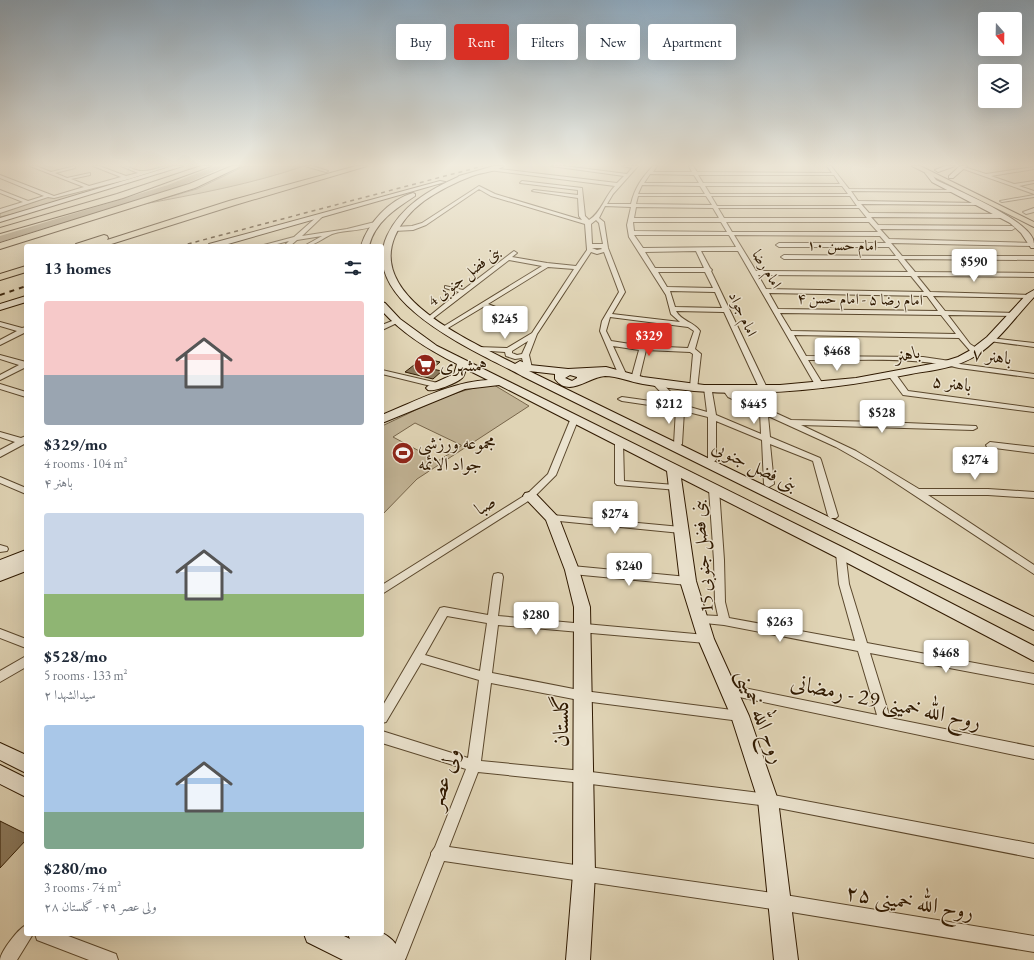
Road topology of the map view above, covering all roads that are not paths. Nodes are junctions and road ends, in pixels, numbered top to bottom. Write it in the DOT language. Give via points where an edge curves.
graph roads {
  1 [pos="31,211"];
  2 [pos="69,211"];
  3 [pos="111,211"];
  4 [pos="189,211"];
  5 [pos="207,211"];
  6 [pos="341,211"];
  7 [pos="390,211"];
  8 [pos="409,211"];
  9 [pos="443,211"];
  10 [pos="548,211"];
  11 [pos="581,211"];
  12 [pos="601,211"];
  13 [pos="632,211"];
  14 [pos="717,211"];
  15 [pos="864,211"];
  16 [pos="992,211"];
  17 [pos="1007,211"];
  18 [pos="1031,211"];
  19 [pos="1026,212"];
  20 [pos="105,216"];
  21 [pos="320,216"];
  22 [pos="1003,216"];
  23 [pos="1034,216"];
  24 [pos="88,218"];
  25 [pos="596,218"];
  26 [pos="869,218"];
  27 [pos="0,220"];
  28 [pos="631,220"];
  29 [pos="723,220"];
  30 [pos="588,223"];
  31 [pos="375,224"];
  32 [pos="1034,225"];
  33 [pos="876,227"];
  34 [pos="1012,228"];
  35 [pos="394,229"];
  36 [pos="1034,230"];
  37 [pos="0,231"];
  38 [pos="335,231"];
  39 [pos="1024,231"];
  40 [pos="631,233"];
  41 [pos="731,234"];
  42 [pos="882,234"];
  43 [pos="367,235"];
  44 [pos="297,237"];
  45 [pos="889,243"];
  46 [pos="85,244"];
  47 [pos="102,244"];
  48 [pos="219,244"];
  49 [pos="271,244"];
  50 [pos="289,244"];
  51 [pos="311,244"];
  52 [pos="365,244"];
  53 [pos="780,245"];
  54 [pos="1034,245"];
  55 [pos="0,246"];
  56 [pos="590,249"];
  57 [pos="740,249"];
  58 [pos="605,250"];
  59 [pos="641,250"];
  60 [pos="698,250"];
  61 [pos="514,253"];
  62 [pos="784,257"];
  63 [pos="508,258"];
  64 [pos="901,258"];
  65 [pos="1034,258"];
  66 [pos="384,259"];
  67 [pos="24,264"];
  68 [pos="547,265"];
  69 [pos="579,268"];
  70 [pos="24,270"];
  71 [pos="654,270"];
  72 [pos="709,270"];
  73 [pos="0,272"];
  74 [pos="754,273"];
  75 [pos="913,274"];
  76 [pos="1034,275"];
  77 [pos="0,277"];
  78 [pos="446,287"];
  79 [pos="665,289"];
  80 [pos="718,290"];
  81 [pos="764,291"];
  82 [pos="465,292"];
  83 [pos="1033,292"];
  84 [pos="928,293"];
  85 [pos="24,300"];
  86 [pos="484,305"];
  87 [pos="0,307"];
  88 [pos="384,307"];
  89 [pos="673,309"];
  90 [pos="727,310"];
  91 [pos="776,311"];
  92 [pos="944,313"];
  93 [pos="1014,314"];
  94 [pos="608,315"];
  95 [pos="514,316"];
  96 [pos="384,319"];
  97 [pos="429,319"];
  98 [pos="397,321"];
  99 [pos="0,324"];
  100 [pos="691,326"];
  101 [pos="384,327"];
  102 [pos="442,329"];
  103 [pos="24,330"];
  104 [pos="789,333"];
  105 [pos="534,334"];
  106 [pos="961,336"];
  107 [pos="991,340"];
  108 [pos="0,343"];
  109 [pos="609,344"];
  110 [pos="1034,345"];
  111 [pos="643,348"];
  112 [pos="508,350"];
  113 [pos="691,350"];
  114 [pos="481,351"];
  115 [pos="975,351"];
  116 [pos="525,354"];
  117 [pos="0,357"];
  118 [pos="804,358"];
  119 [pos="462,363"];
  120 [pos="950,363"];
  121 [pos="24,364"];
  122 [pos="24,366"];
  123 [pos="528,368"];
  124 [pos="384,372"];
  125 [pos="568,372"];
  126 [pos="459,375"];
  127 [pos="892,375"];
  128 [pos="623,376"];
  129 [pos="1033,376"];
  130 [pos="0,378"];
  131 [pos="635,379"];
  132 [pos="501,382"];
  133 [pos="580,382"];
  134 [pos="658,383"];
  135 [pos="474,384"];
  136 [pos="0,386"];
  137 [pos="439,386"];
  138 [pos="820,386"];
  139 [pos="694,387"];
  140 [pos="708,388"];
  141 [pos="727,390"];
  142 [pos="764,390"];
  143 [pos="24,394"];
  144 [pos="575,398"];
  145 [pos="622,400"];
  146 [pos="680,407"];
  147 [pos="384,408"];
  148 [pos="1034,410"];
  149 [pos="764,411"];
  150 [pos="712,416"];
  151 [pos="384,418"];
  152 [pos="574,420"];
  153 [pos="791,422"];
  154 [pos="973,428"];
  155 [pos="0,434"];
  156 [pos="765,439"];
  157 [pos="24,440"];
  158 [pos="619,442"];
  159 [pos="678,444"];
  160 [pos="990,445"];
  161 [pos="1034,450"];
  162 [pos="0,454"];
  163 [pos="712,460"];
  164 [pos="673,468"];
  165 [pos="0,480"];
  166 [pos="769,484"];
  167 [pos="675,488"];
  168 [pos="714,489"];
  169 [pos="24,490"];
  170 [pos="916,492"];
  171 [pos="1034,495"];
  172 [pos="530,496"];
  173 [pos="806,512"];
  174 [pos="833,516"];
  175 [pos="552,518"];
  176 [pos="787,526"];
  177 [pos="681,530"];
  178 [pos="847,532"];
  179 [pos="835,550"];
  180 [pos="24,556"];
  181 [pos="0,566"];
  182 [pos="24,566"];
  183 [pos="572,570"];
  184 [pos="1034,570"];
  185 [pos="0,576"];
  186 [pos="498,577"];
  187 [pos="688,582"];
  188 [pos="384,589"];
  189 [pos="699,619"];
  190 [pos="491,620"];
  191 [pos="724,621"];
  192 [pos="1034,624"];
  193 [pos="583,629"];
  194 [pos="0,633"];
  195 [pos="706,639"];
  196 [pos="24,643"];
  197 [pos="863,647"];
  198 [pos="1034,654"];
  199 [pos="418,658"];
  200 [pos="24,662"];
  201 [pos="0,677"];
  202 [pos="485,677"];
  203 [pos="1034,679"];
  204 [pos="729,690"];
  205 [pos="584,696"];
  206 [pos="384,715"];
  207 [pos="740,716"];
  208 [pos="885,721"];
  209 [pos="384,738"];
  210 [pos="0,751"];
  211 [pos="1034,753"];
  212 [pos="24,763"];
  213 [pos="474,766"];
  214 [pos="0,774"];
  215 [pos="583,777"];
  216 [pos="24,787"];
  217 [pos="768,800"];
  218 [pos="1034,851"];
  219 [pos="438,853"];
  220 [pos="584,874"];
  221 [pos="779,902"];
  222 [pos="24,936"];
  223 [pos="48,936"];
  224 [pos="320,936"];
  225 [pos="363,936"];
  226 [pos="1034,944"];
  227 [pos="7,960"];
  228 [pos="110,960"];
  229 [pos="368,960"];
  230 [pos="393,960"];
  231 [pos="398,960"];
  232 [pos="578,960"];
  233 [pos="786,960"];
  1 -- 27 [label="main road"];
  2 -- 37 [label="main road"];
  3 -- 24 [label="main road"];
  4 -- 46 [label="main road"];
  5 -- 47 [label="main road"];
  6 -- 21 [label="main road"];
  7 -- 31 [label="main road"];
  8 -- 35 [label="main road, بنی فضل جنوبی"];
  9 -- 35 [label="street" via="424,224 413,228"];
  10 -- 30 [label="street"];
  11 -- 30 [label="street"];
  12 -- 25 [label="street"];
  13 -- 28 [label="street"];
  14 -- 29 [label="street, امام رضا"];
  15 -- 26 [label="street"];
  16 -- 22 [label="main road"];
  17 -- 32 [label="main road"];
  18 -- 19 [label="street"];
  19 -- 23 [label="main road"];
  20 -- 24 [label="street"];
  21 -- 44 [label="street"];
  21 -- 48 [label="main road"];
  22 -- 26 [label="street"];
  22 -- 39 [label="main road"];
  24 -- 55 [label="main road"];
  25 -- 30 [label="street"];
  25 -- 58 [label="street" via="601,222"];
  26 -- 29 [label="street"];
  26 -- 33 [label="street"];
  28 -- 29 [label="street"];
  28 -- 40 [label="street"];
  29 -- 41 [label="street, امام رضا"];
  30 -- 56 [label="street"];
  31 -- 38 [label="street"];
  31 -- 43 [label="main road"];
  33 -- 34 [label="street"];
  33 -- 42 [label="street"];
  35 -- 66 [label="main road, بنی فضل جنوبی"];
  36 -- 39 [label="main road"];
  38 -- 43 [label="street" via="362,232"];
  38 -- 44 [label="street"];
  38 -- 51 [label="street"];
  39 -- 54 [label="main road"];
  40 -- 41 [label="street"];
  40 -- 59 [label="street"];
  41 -- 42 [label="street"];
  41 -- 57 [label="street, امام رضا"];
  42 -- 45 [label="street"];
  43 -- 52 [label="main road"];
  44 -- 49 [label="street"];
  44 -- 50 [label="street"];
  45 -- 53 [label="street"];
  45 -- 54 [label="street"];
  45 -- 64 [label="street"];
  56 -- 58 [label="street" via="599,246"];
  56 -- 69 [label="street"];
  57 -- 60 [label="street"];
  57 -- 74 [label="street, امام رضا"];
  58 -- 69 [label="street"];
  58 -- 94 [label="street" via="622,292"];
  59 -- 60 [label="street"];
  59 -- 71 [label="street"];
  60 -- 72 [label="street, امام جواد"];
  61 -- 63 [label="street, بنی فضل جنوبی 4"];
  62 -- 64 [label="street, امام حسن ۱۰"];
  63 -- 68 [label="street"];
  63 -- 82 [label="street, بنی فضل جنوبی 4"];
  64 -- 65 [label="street, امام حسن ۱۰"];
  64 -- 75 [label="street"];
  66 -- 97 [label="main road, بنی فضل جنوبی" via="390,278 402,294"];
  67 -- 73 [label="main road"];
  68 -- 69 [label="street"];
  68 -- 86 [label="street"];
  69 -- 105 [label="street"];
  70 -- 77 [label="main road"];
  71 -- 72 [label="street"];
  71 -- 79 [label="street"];
  72 -- 80 [label="street, امام جواد"];
  74 -- 75 [label="street"];
  74 -- 81 [label="street, امام رضا"];
  75 -- 76 [label="street"];
  75 -- 84 [label="street"];
  78 -- 82 [label="street"];
  79 -- 80 [label="street"];
  79 -- 89 [label="street"];
  80 -- 90 [label="street, امام جواد"];
  81 -- 84 [label="street"];
  81 -- 91 [label="street, امام رضا"];
  82 -- 97 [label="street, بنی فضل جنوبی 4"];
  83 -- 84 [label="street"];
  83 -- 93 [label="main road, باهنر"];
  84 -- 92 [label="street"];
  85 -- 87 [label="main road"];
  86 -- 95 [label="street"];
  86 -- 102 [label="street"];
  88 -- 98 [label="main road"];
  89 -- 90 [label="street"];
  89 -- 100 [label="street" via="674,314"];
  90 -- 142 [label="street, امام جواد"];
  91 -- 92 [label="street, امام رضا ۵ - امام حسن ۴"];
  91 -- 104 [label="street, امام رضا"];
  92 -- 93 [label="street, امام رضا ۵ - امام حسن ۴"];
  92 -- 106 [label="street"];
  93 -- 107 [label="main road, باهنر"];
  94 -- 100 [label="street"];
  94 -- 109 [label="street" via="603,331"];
  96 -- 98 [label="street"];
  97 -- 102 [label="main road, بنی فضل جنوبی"];
  98 -- 101 [label="street"];
  98 -- 119 [label="main road" via="433,348"];
  99 -- 103 [label="street"];
  100 -- 113 [label="street" via="697,331"];
  102 -- 114 [label="main road, بنی فضل جنوبی"];
  103 -- 108 [label="street"];
  104 -- 106 [label="street"];
  104 -- 118 [label="street, امام رضا"];
  105 -- 112 [label="street"];
  105 -- 116 [label="street"];
  106 -- 115 [label="street"];
  107 -- 110 [label="street"];
  107 -- 115 [label="main road, باهنر"];
  109 -- 111 [label="street"];
  109 -- 128 [label="street"];
  111 -- 113 [label="street"];
  111 -- 131 [label="street"];
  112 -- 114 [label="street"];
  112 -- 116 [label="street" via="509,354 514,356"];
  113 -- 139 [label="street" via="697,354"];
  114 -- 123 [label="main road, باهنر" via="498,355"];
  114 -- 144 [label="main road, بنی فضل جنوبی"];
  115 -- 120 [label="main road, باهنر"];
  116 -- 123 [label="street"];
  117 -- 121 [label="street"];
  118 -- 120 [label="street, باهنر ۷" via="923,359"];
  118 -- 138 [label="street, امام رضا"];
  119 -- 126 [label="main road"];
  119 -- 132 [label="main road"];
  120 -- 127 [label="main road, باهنر"];
  120 -- 129 [label="street, باهنر ۷"];
  122 -- 130 [label="street"];
  123 -- 125 [label="main road, باهنر"];
  124 -- 137 [label="street"];
  125 -- 128 [label="main road, باهنر" via="606,370"];
  125 -- 133 [label="main road" via="581,375 583,377"];
  126 -- 135 [label="main road" via="472,378"];
  126 -- 137 [label="main road"];
  127 -- 138 [label="main road, باهنر"];
  127 -- 148 [label="street, باهنر ۵" via="906,393"];
  128 -- 131 [label="main road, باهنر"];
  128 -- 133 [label="main road, باهنر" via="603,373"];
  131 -- 134 [label="main road, باهنر"];
  132 -- 135 [label="main road"];
  132 -- 152 [label="main road"];
  133 -- 144 [label="main road" via="574,388"];
  134 -- 139 [label="main road, باهنر"];
  134 -- 146 [label="street"];
  135 -- 151 [label="main road" via="447,392"];
  136 -- 143 [label="street"];
  137 -- 147 [label="main road"];
  138 -- 142 [label="main road, باهنر"];
  139 -- 140 [label="main road, باهنر"];
  140 -- 141 [label="main road, باهنر"];
  140 -- 150 [label="street"];
  141 -- 142 [label="main road, باهنر"];
  141 -- 149 [label="street" via="738,399"];
  144 -- 173 [label="main road, بنی فضل جنوبی"];
  145 -- 146 [label="street"];
  146 -- 150 [label="street"];
  146 -- 159 [label="street"];
  149 -- 153 [label="street"];
  149 -- 156 [label="street"];
  150 -- 156 [label="street"];
  150 -- 163 [label="street"];
  152 -- 158 [label="main road"];
  152 -- 172 [label="street, صبا" via="552,475"];
  153 -- 154 [label="street"];
  153 -- 170 [label="street" via="855,454"];
  155 -- 157 [label="street"];
  156 -- 166 [label="street"];
  156 -- 174 [label="street" via="817,460"];
  157 -- 162 [label="street"];
  158 -- 164 [label="main road"];
  158 -- 167 [label="street" via="620,483"];
  160 -- 161 [label="street"];
  164 -- 167 [label="main road, روح الله خمینی"];
  164 -- 168 [label="main road"];
  165 -- 169 [label="street"];
  167 -- 177 [label="main road, روح الله خمینی"];
  168 -- 176 [label="main road"];
  168 -- 191 [label="street, بنی فضل جنوبی 15" via="720,602"];
  170 -- 171 [label="street"];
  170 -- 184 [label="street"];
  172 -- 175 [label="main road, گلستان"];
  172 -- 188 [label="street, صبا"];
  173 -- 176 [label="main road" via="806,520 802,523"];
  173 -- 178 [label="main road, بنی فضل جنوبی"];
  175 -- 177 [label="street"];
  175 -- 183 [label="main road, گلستان"];
  176 -- 179 [label="main road"];
  177 -- 187 [label="main road, روح الله خمینی"];
  178 -- 179 [label="main road" via="836,531 826,534 825,537"];
  178 -- 192 [label="main road, بنی فضل جنوبی"];
  179 -- 197 [label="street"];
  179 -- 198 [label="main road"];
  180 -- 181 [label="main road"];
  182 -- 185 [label="main road"];
  183 -- 187 [label="street"];
  183 -- 193 [label="main road, گلستان" via="582,607"];
  186 -- 190 [label="street, ولی عصر"];
  187 -- 189 [label="main road, روح الله خمینی"];
  189 -- 191 [label="street"];
  189 -- 195 [label="main road, روح الله خمینی"];
  190 -- 193 [label="street"];
  190 -- 199 [label="street" via="444,611"];
  190 -- 202 [label="street, ولی عصر"];
  191 -- 197 [label="street"];
  193 -- 195 [label="street"];
  193 -- 205 [label="main road, گلستان"];
  194 -- 196 [label="street"];
  195 -- 204 [label="main road, روح الله خمینی"];
  197 -- 203 [label="street"];
  197 -- 208 [label="street"];
  199 -- 202 [label="street"];
  199 -- 206 [label="street"];
  200 -- 201 [label="street"];
  202 -- 205 [label="street"];
  202 -- 213 [label="street, ولی عصر"];
  204 -- 207 [label="main road, روح الله خمینی"];
  204 -- 208 [label="street, روح الله خمینی 29 - رمضانی"];
  205 -- 207 [label="street"];
  205 -- 215 [label="main road, گلستان"];
  207 -- 217 [label="main road, روح الله خمینی"];
  208 -- 211 [label="street, روح الله خمینی 29 - رمضانی"];
  209 -- 213 [label="street"];
  210 -- 212 [label="main road"];
  213 -- 215 [label="street"];
  213 -- 219 [label="street, ولی عصر"];
  214 -- 216 [label="main road"];
  215 -- 217 [label="street"];
  215 -- 220 [label="main road, گلستان"];
  217 -- 218 [label="street"];
  217 -- 221 [label="main road, روح الله خمینی"];
  219 -- 220 [label="street, روح الله خمینی ۲۵"];
  219 -- 231 [label="street, ولی عصر"];
  220 -- 221 [label="street, روح الله خمینی ۲۵"];
  220 -- 232 [label="main road, گلستان"];
  221 -- 226 [label="street, روح الله خمینی ۲۵"];
  221 -- 233 [label="main road, روح الله خمینی"];
  222 -- 227 [label="street"];
  223 -- 228 [label="street"];
  224 -- 229 [label="main road"];
  225 -- 230 [label="main road" via="382,945"];
}
